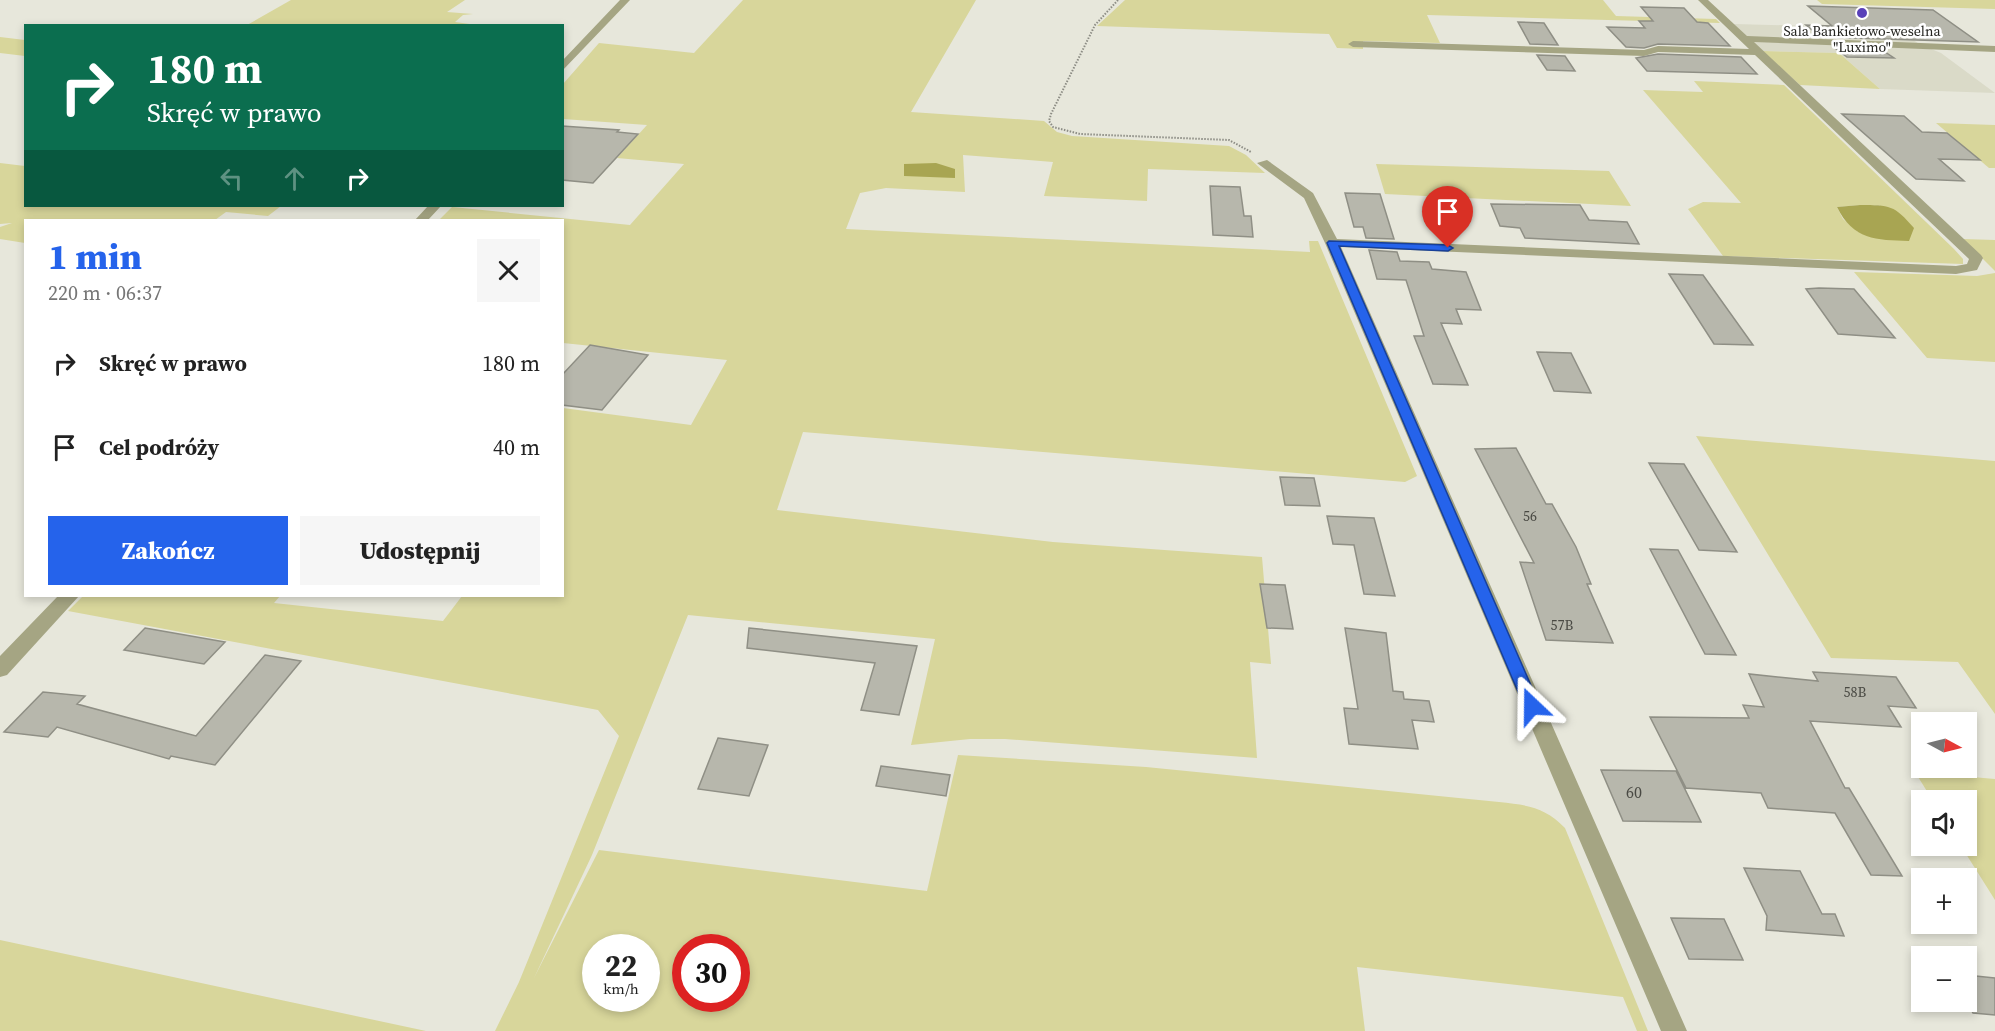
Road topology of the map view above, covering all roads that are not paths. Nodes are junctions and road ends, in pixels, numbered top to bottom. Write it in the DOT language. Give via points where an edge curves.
graph roads {
  1 [pos="625,0"];
  2 [pos="1703,0"];
  3 [pos="1745,39"];
  4 [pos="1353,44"];
  5 [pos="1995,49"];
  6 [pos="1758,52"];
  7 [pos="564,66"];
  8 [pos="1263,163"];
  9 [pos="434,207"];
  10 [pos="422,219"];
  11 [pos="1332,243"];
  12 [pos="68,597"];
  13 [pos="0,669"];
  14 [pos="1674,1031"];
  1 -- 7 [label="street"];
  2 -- 3 [label="street"];
  3 -- 5 [label="street"];
  3 -- 6 [label="street"];
  4 -- 6 [label="street" via="1644,53 1658,49"];
  6 -- 11 [label="street" via="1976,258 1972,267 1944,269"];
  8 -- 11 [label="street" via="1309,196"];
  9 -- 10 [label="street"];
  11 -- 14 [label="street"];
  12 -- 13 [label="street"];
}
